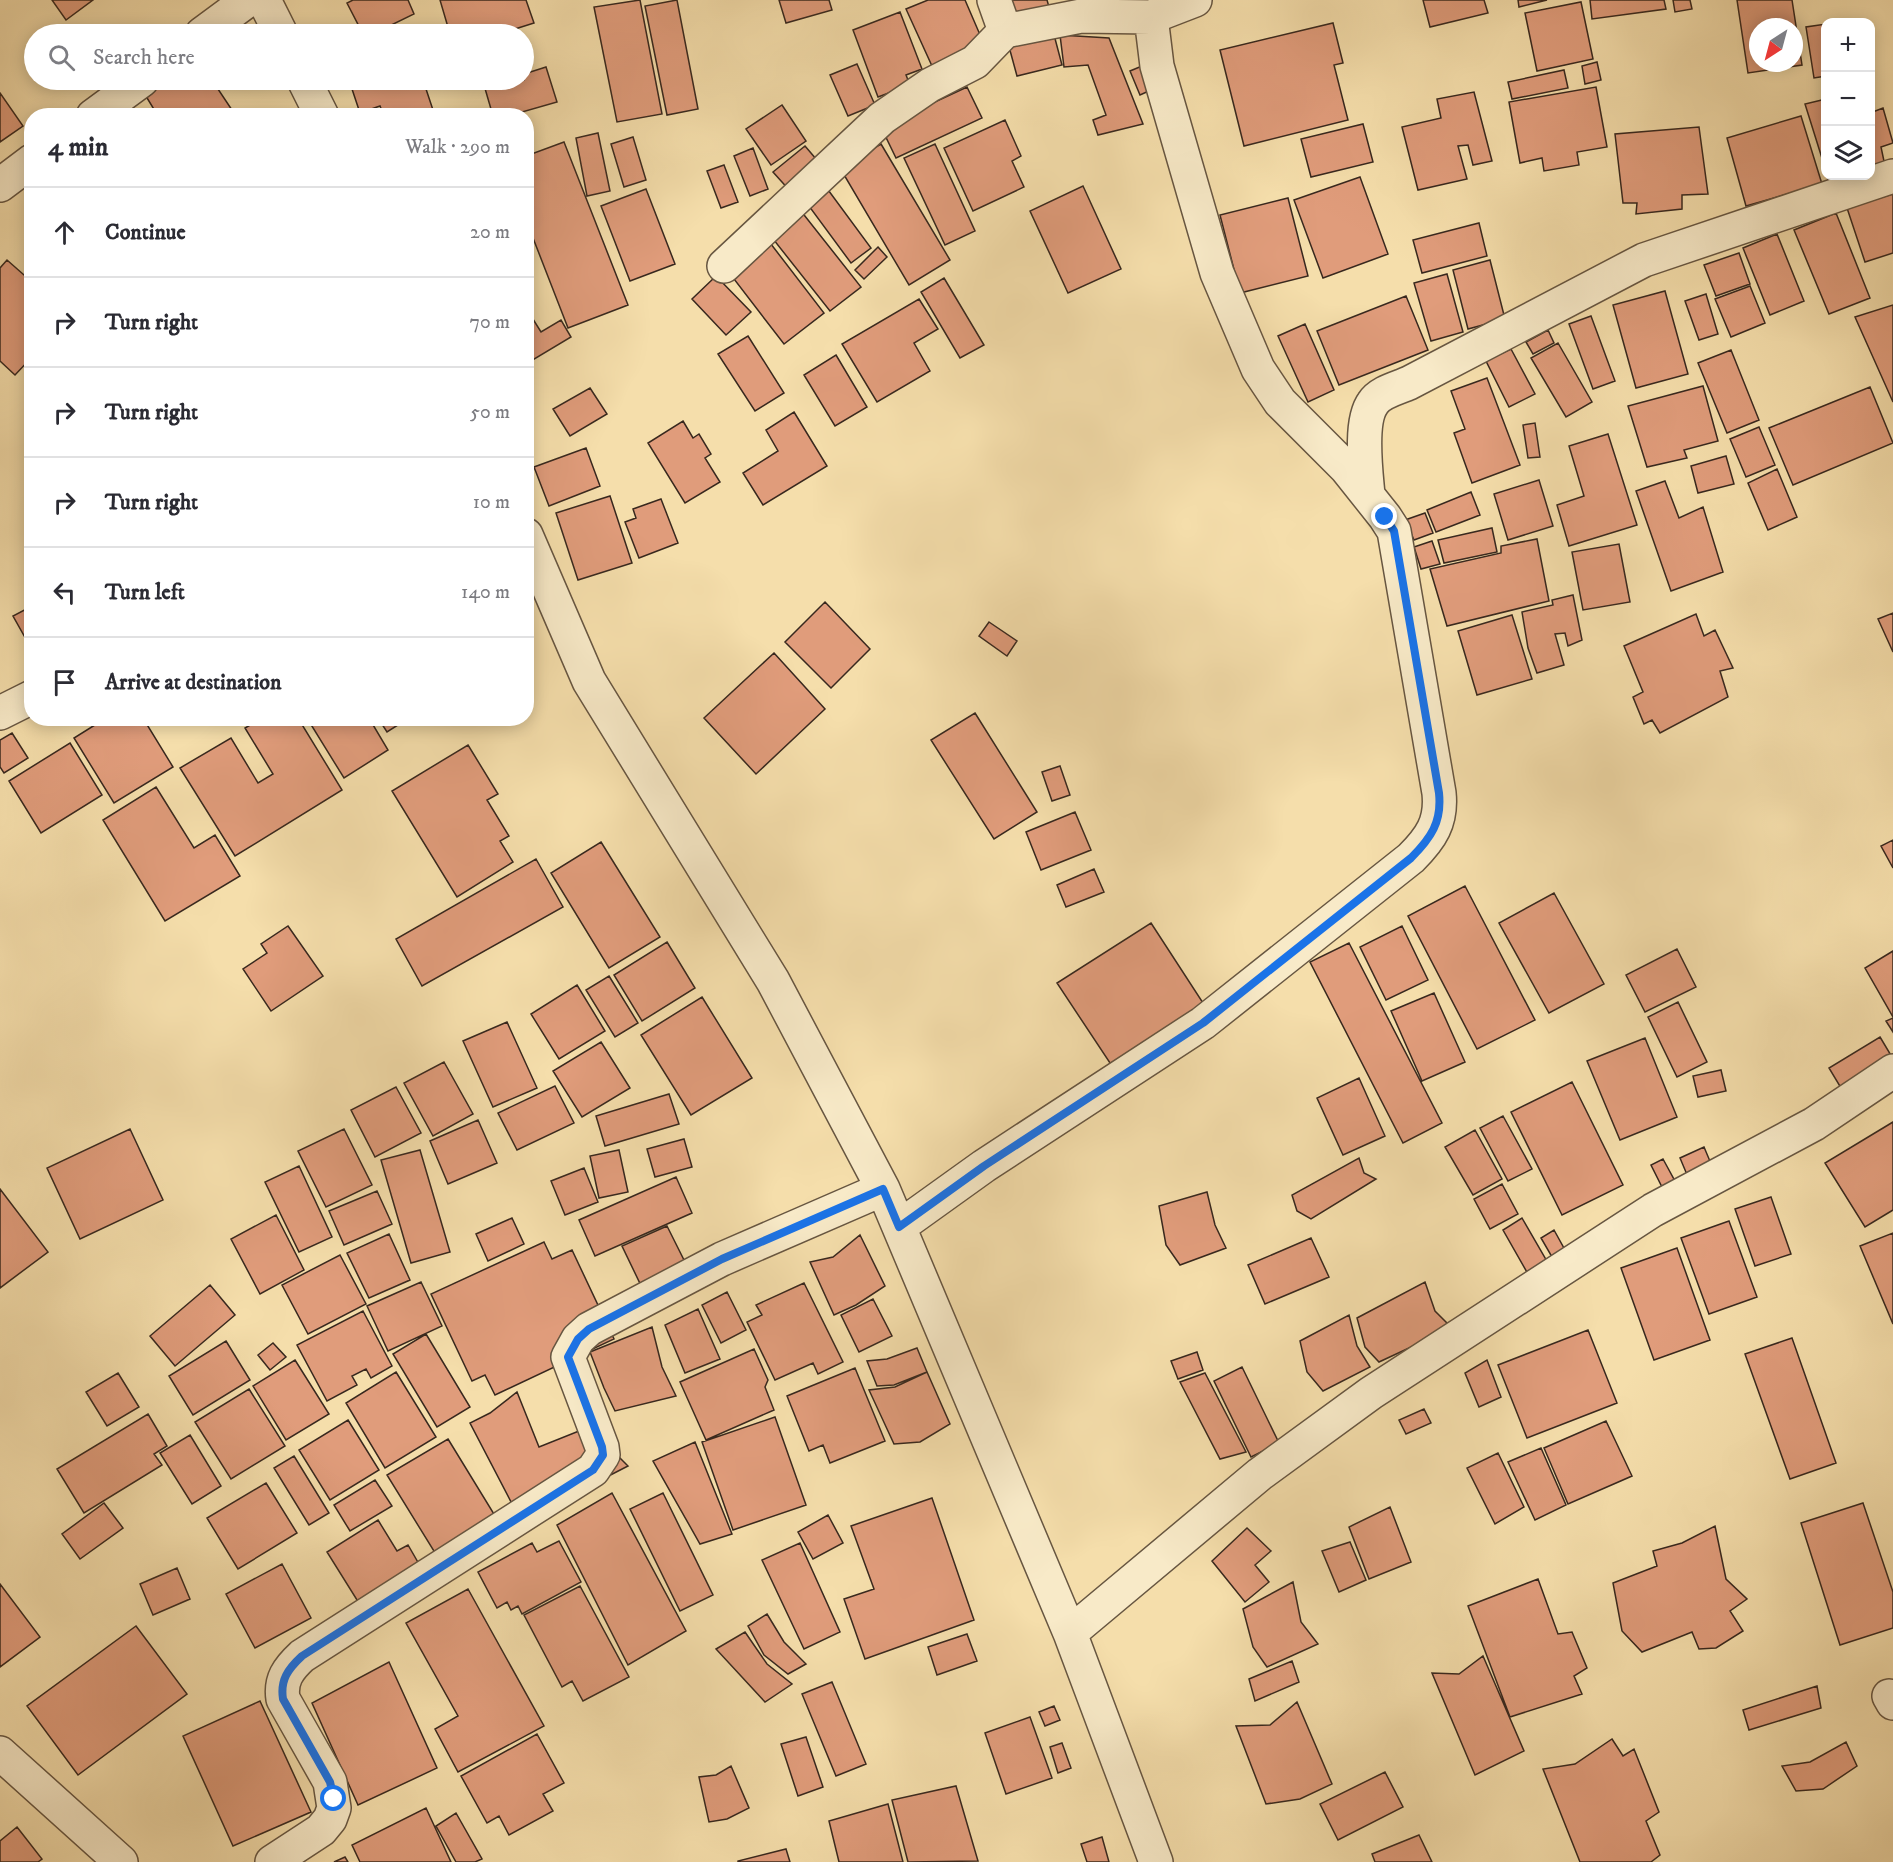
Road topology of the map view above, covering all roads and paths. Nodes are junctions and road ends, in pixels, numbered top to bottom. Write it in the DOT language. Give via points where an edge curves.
graph roads {
  1 [pos="248,0"];
  2 [pos="264,0"];
  3 [pos="994,0"];
  4 [pos="1195,0"];
  5 [pos="1151,16"];
  6 [pos="216,24"];
  7 [pos="276,24"];
  8 [pos="1005,31"];
  9 [pos="128,90"];
  10 [pos="309,90"];
  11 [pos="104,108"];
  12 [pos="318,108"];
  13 [pos="24,167"];
  14 [pos="1893,176"];
  15 [pos="0,185"];
  16 [pos="724,266"];
  17 [pos="1368,495"];
  18 [pos="534,554"];
  19 [pos="24,701"];
  20 [pos="0,713"];
  21 [pos="1893,1071"];
  22 [pos="883,1189"];
  23 [pos="899,1227"];
  24 [pos="1070,1633"];
  25 [pos="0,1753"];
  26 [pos="122,1862"];
  27 [pos="272,1862"];
  28 [pos="1156,1862"];
  1 -- 6 [label="street"];
  2 -- 7 [label="street"];
  3 -- 8 [label="street"];
  4 -- 5 [label="street"];
  5 -- 8 [label="street" via="1081,16"];
  5 -- 17 [label="street" via="1157,66 1217,273 1258,369 1280,402"];
  8 -- 16 [label="street" via="975,62 882,118"];
  9 -- 11 [label="street"];
  10 -- 12 [label="street"];
  13 -- 15 [label="street"];
  14 -- 17 [label="street" via="1644,260 1382,395 1372,403 1366,421"];
  17 -- 23 [label="street" via="1394,531 1440,802 1428,841 1203,1023 984,1166"];
  18 -- 22 [label="street" via="589,681 773,981"];
  19 -- 20 [label="street"];
  21 -- 24 [label="street" via="1814,1124 1653,1210 1371,1393 1260,1474"];
  22 -- 23 [label="street"];
  22 -- 27 [label="street" via="722,1259 589,1329 578,1339 568,1357 602,1447 603,1455 593,1470 302,1656 284,1677 283,1699 330,1782 333,1808 321,1830"];
  23 -- 24 [label="street"];
  24 -- 28 [label="street"];
  25 -- 26 [label="street"];
}
